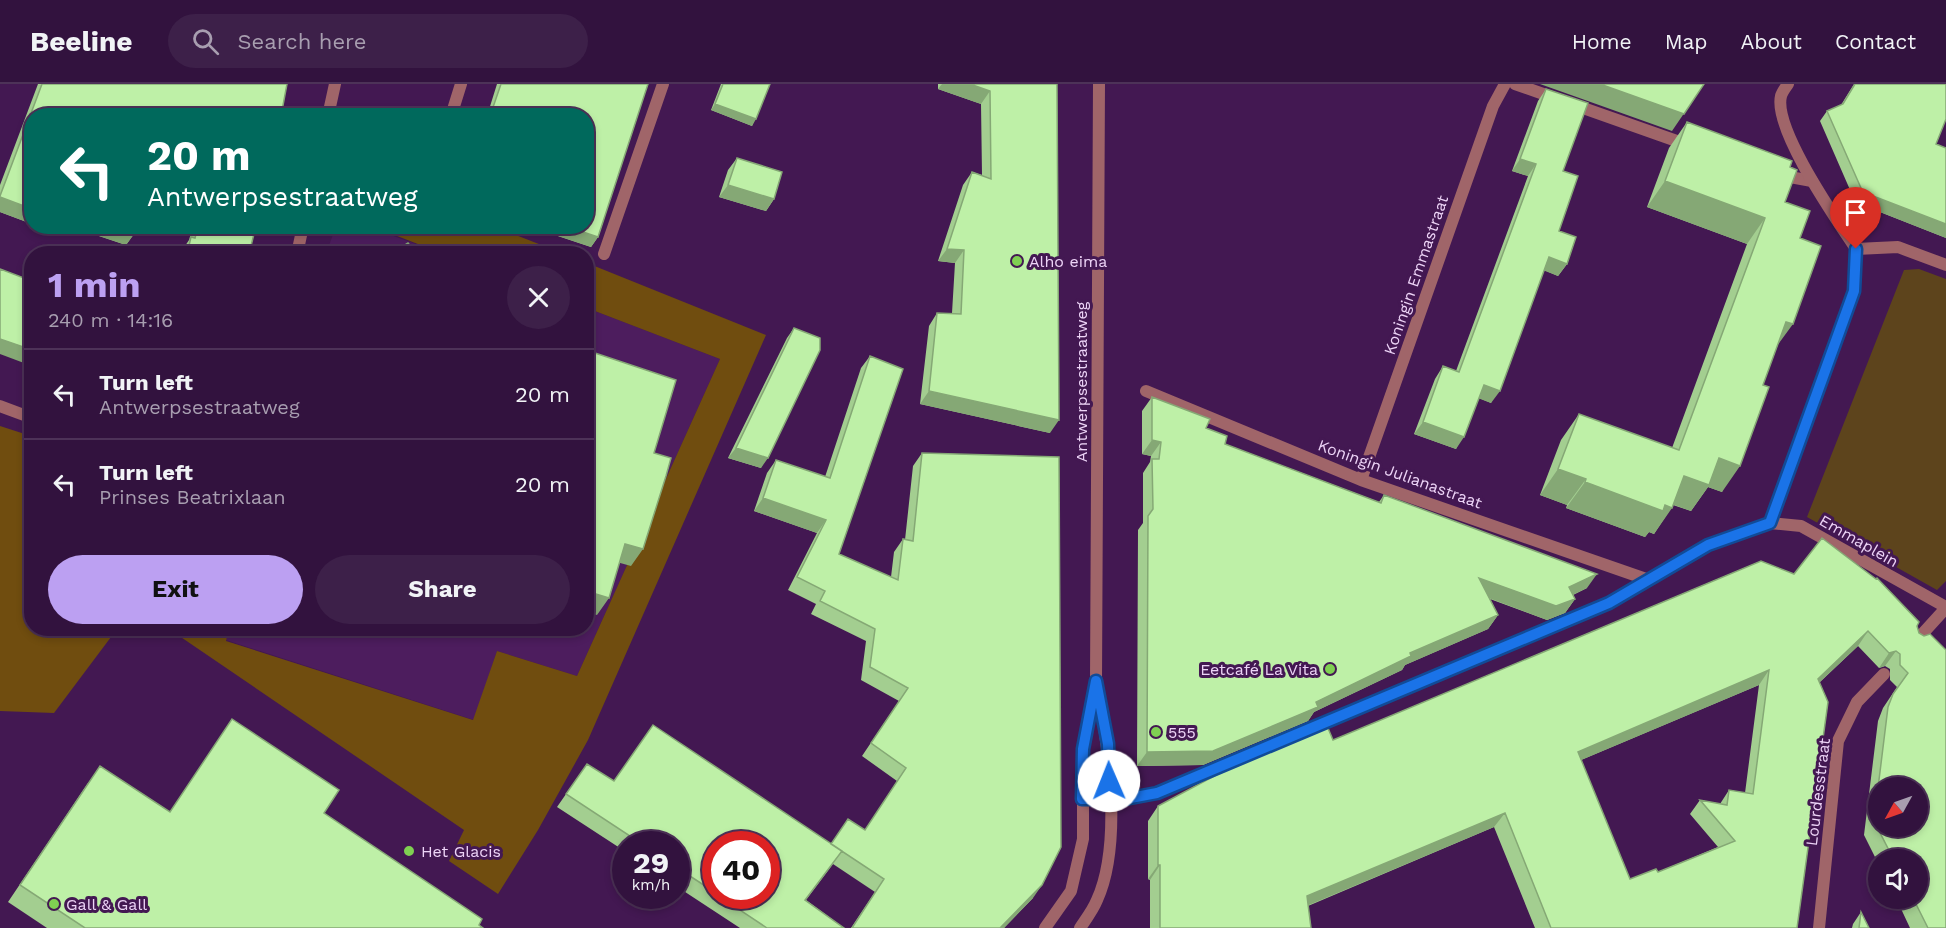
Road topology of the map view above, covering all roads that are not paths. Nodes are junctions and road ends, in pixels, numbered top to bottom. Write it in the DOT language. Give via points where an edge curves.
graph roads {
  1 [pos="335,84"];
  2 [pos="461,84"];
  3 [pos="663,84"];
  4 [pos="1099,84"];
  5 [pos="1505,84"];
  6 [pos="1515,84"];
  7 [pos="1788,84"];
  8 [pos="330,108"];
  9 [pos="454,108"];
  10 [pos="1699,149"];
  11 [pos="1766,173"];
  12 [pos="1812,182"];
  13 [pos="1856,249"];
  14 [pos="604,254"];
  15 [pos="1946,265"];
  16 [pos="1146,392"];
  17 [pos="0,406"];
  18 [pos="24,415"];
  19 [pos="1361,480"];
  20 [pos="1770,523"];
  21 [pos="1646,579"];
  22 [pos="1946,609"];
  23 [pos="1915,642"];
  24 [pos="1884,674"];
  25 [pos="1096,681"];
  26 [pos="1082,799"];
  27 [pos="1109,799"];
  28 [pos="1045,928"];
  29 [pos="1080,928"];
  30 [pos="1819,928"];
  1 -- 8 [label="street"];
  2 -- 9 [label="street"];
  3 -- 14 [label="street"];
  4 -- 25 [label="street, Antwerpsestraatweg"];
  5 -- 19 [label="street, Koningin Emmastraat" via="1493,106"];
  6 -- 10 [label="street"];
  7 -- 12 [label="street" via="1780,97 1784,125"];
  11 -- 12 [label="street"];
  12 -- 13 [label="street"];
  13 -- 15 [label="street" via="1898,247"];
  13 -- 20 [label="street" via="1854,291"];
  16 -- 19 [label="street, Koningin Julianastraat"];
  17 -- 18 [label="street"];
  19 -- 21 [label="street, Koningin Julianastraat"];
  20 -- 21 [label="street" via="1708,545"];
  20 -- 22 [label="street, Emmaplein" via="1801,526"];
  21 -- 27 [label="street" via="1609,603 1157,793"];
  22 -- 23 [label="street"];
  24 -- 30 [label="street, Lourdesstraat" via="1857,702 1838,741"];
  25 -- 26 [label="street, Antwerpsestraatweg" via="1083,749"];
  25 -- 27 [label="street, Antwerpsestraatweg" via="1108,744"];
  26 -- 27 [label="street"];
  26 -- 28 [label="street, Antwerpsestraatweg" via="1083,839 1071,891"];
  27 -- 29 [label="street, Antwerpsestraatweg" via="1106,871 1097,900"];
}
